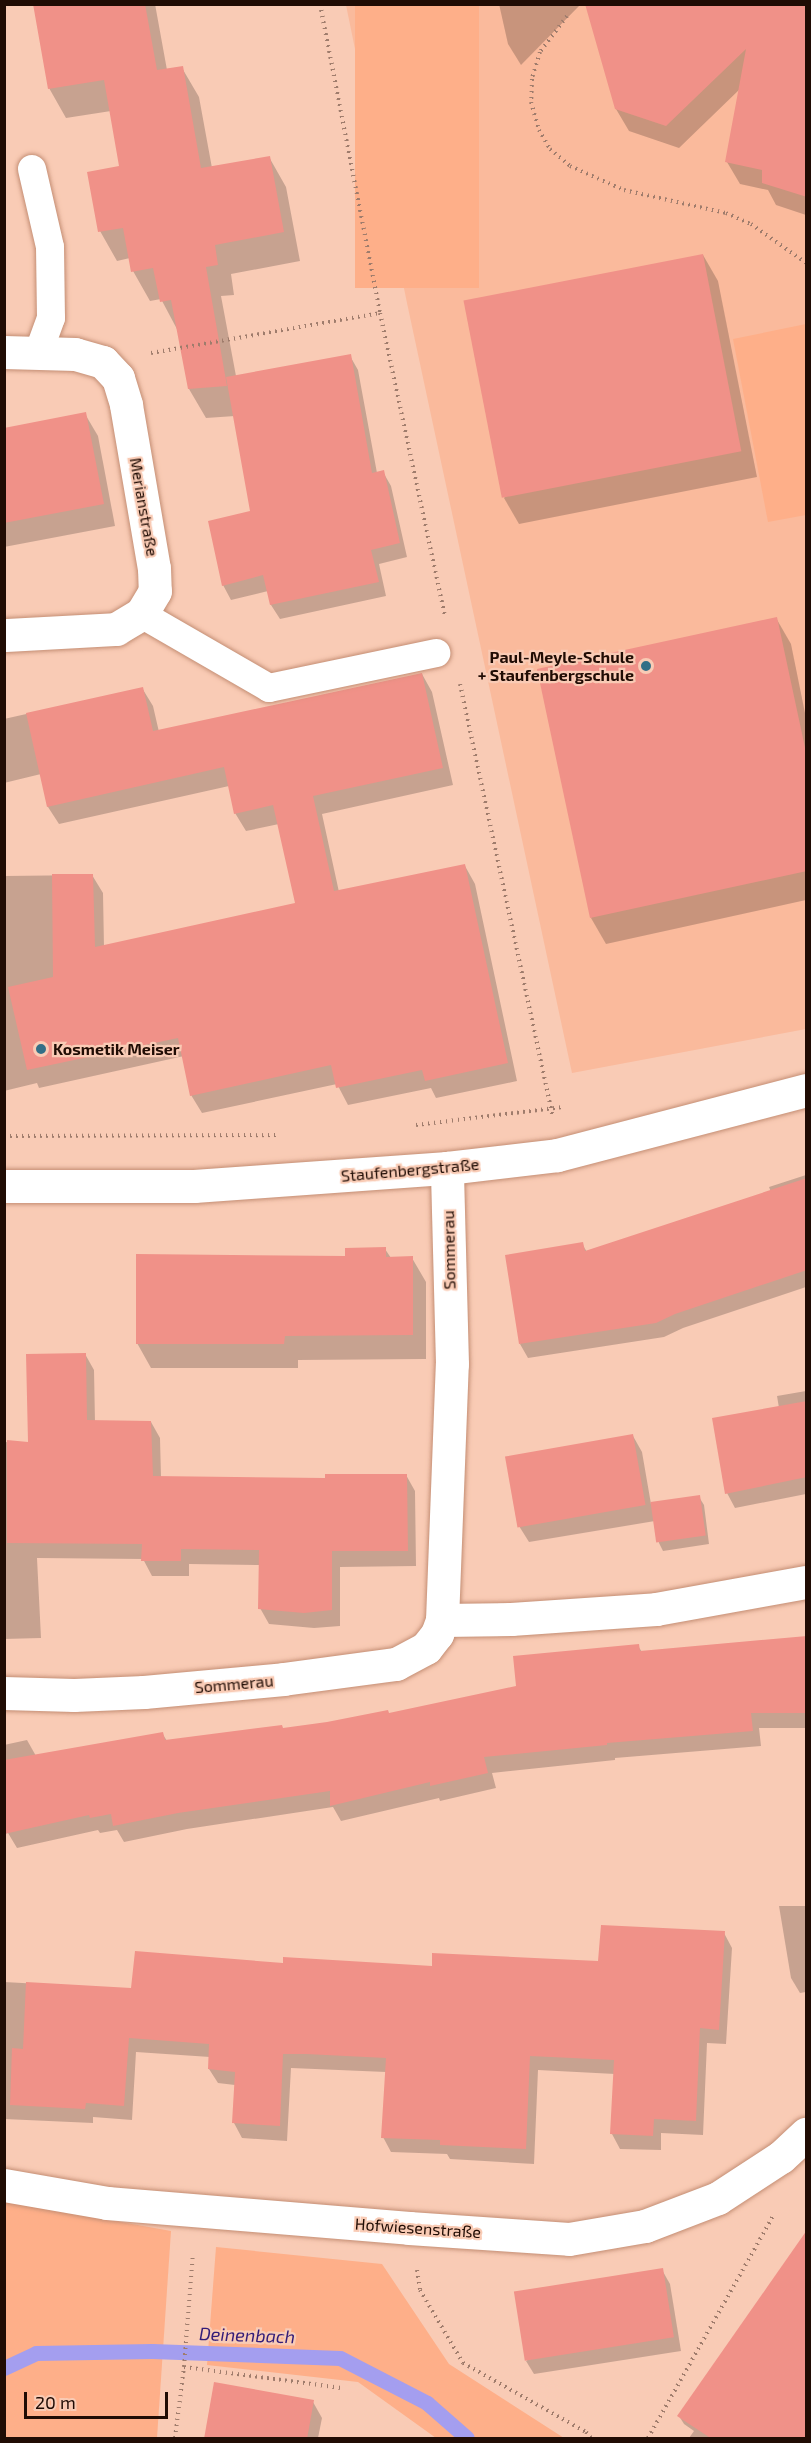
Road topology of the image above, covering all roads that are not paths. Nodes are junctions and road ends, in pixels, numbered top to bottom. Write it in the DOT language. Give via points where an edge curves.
graph roads {
  1 [pos="32,169"];
  2 [pos="39,351"];
  3 [pos="4,352"];
  4 [pos="141,614"];
  5 [pos="4,635"];
  6 [pos="436,653"];
  7 [pos="807,1090"];
  8 [pos="447,1168"];
  9 [pos="4,1186"];
  10 [pos="807,1582"];
  11 [pos="442,1620"];
  12 [pos="4,1693"];
  13 [pos="807,2134"];
  14 [pos="4,2185"];
  1 -- 2 [label="lane" via="50,247 51,318"];
  2 -- 3 [label="street"];
  2 -- 4 [label="street, Merianstraße" via="75,354 103,362 118,378 154,568 155,591"];
  4 -- 5 [label="street" via="116,629"];
  4 -- 6 [label="lane" via="269,688"];
  7 -- 8 [label="street, Staufenbergstraße" via="557,1155"];
  8 -- 9 [label="street, Staufenbergstraße" via="194,1186"];
  8 -- 11 [label="street, Sommerau" via="452,1364"];
  10 -- 11 [label="street" via="656,1609"];
  11 -- 12 [label="street, Sommerau" via="426,1648 396,1664 144,1692"];
  13 -- 14 [label="street, Hofwiesenstraße" via="781,2157 718,2198 645,2226 569,2239 107,2203"];
}
